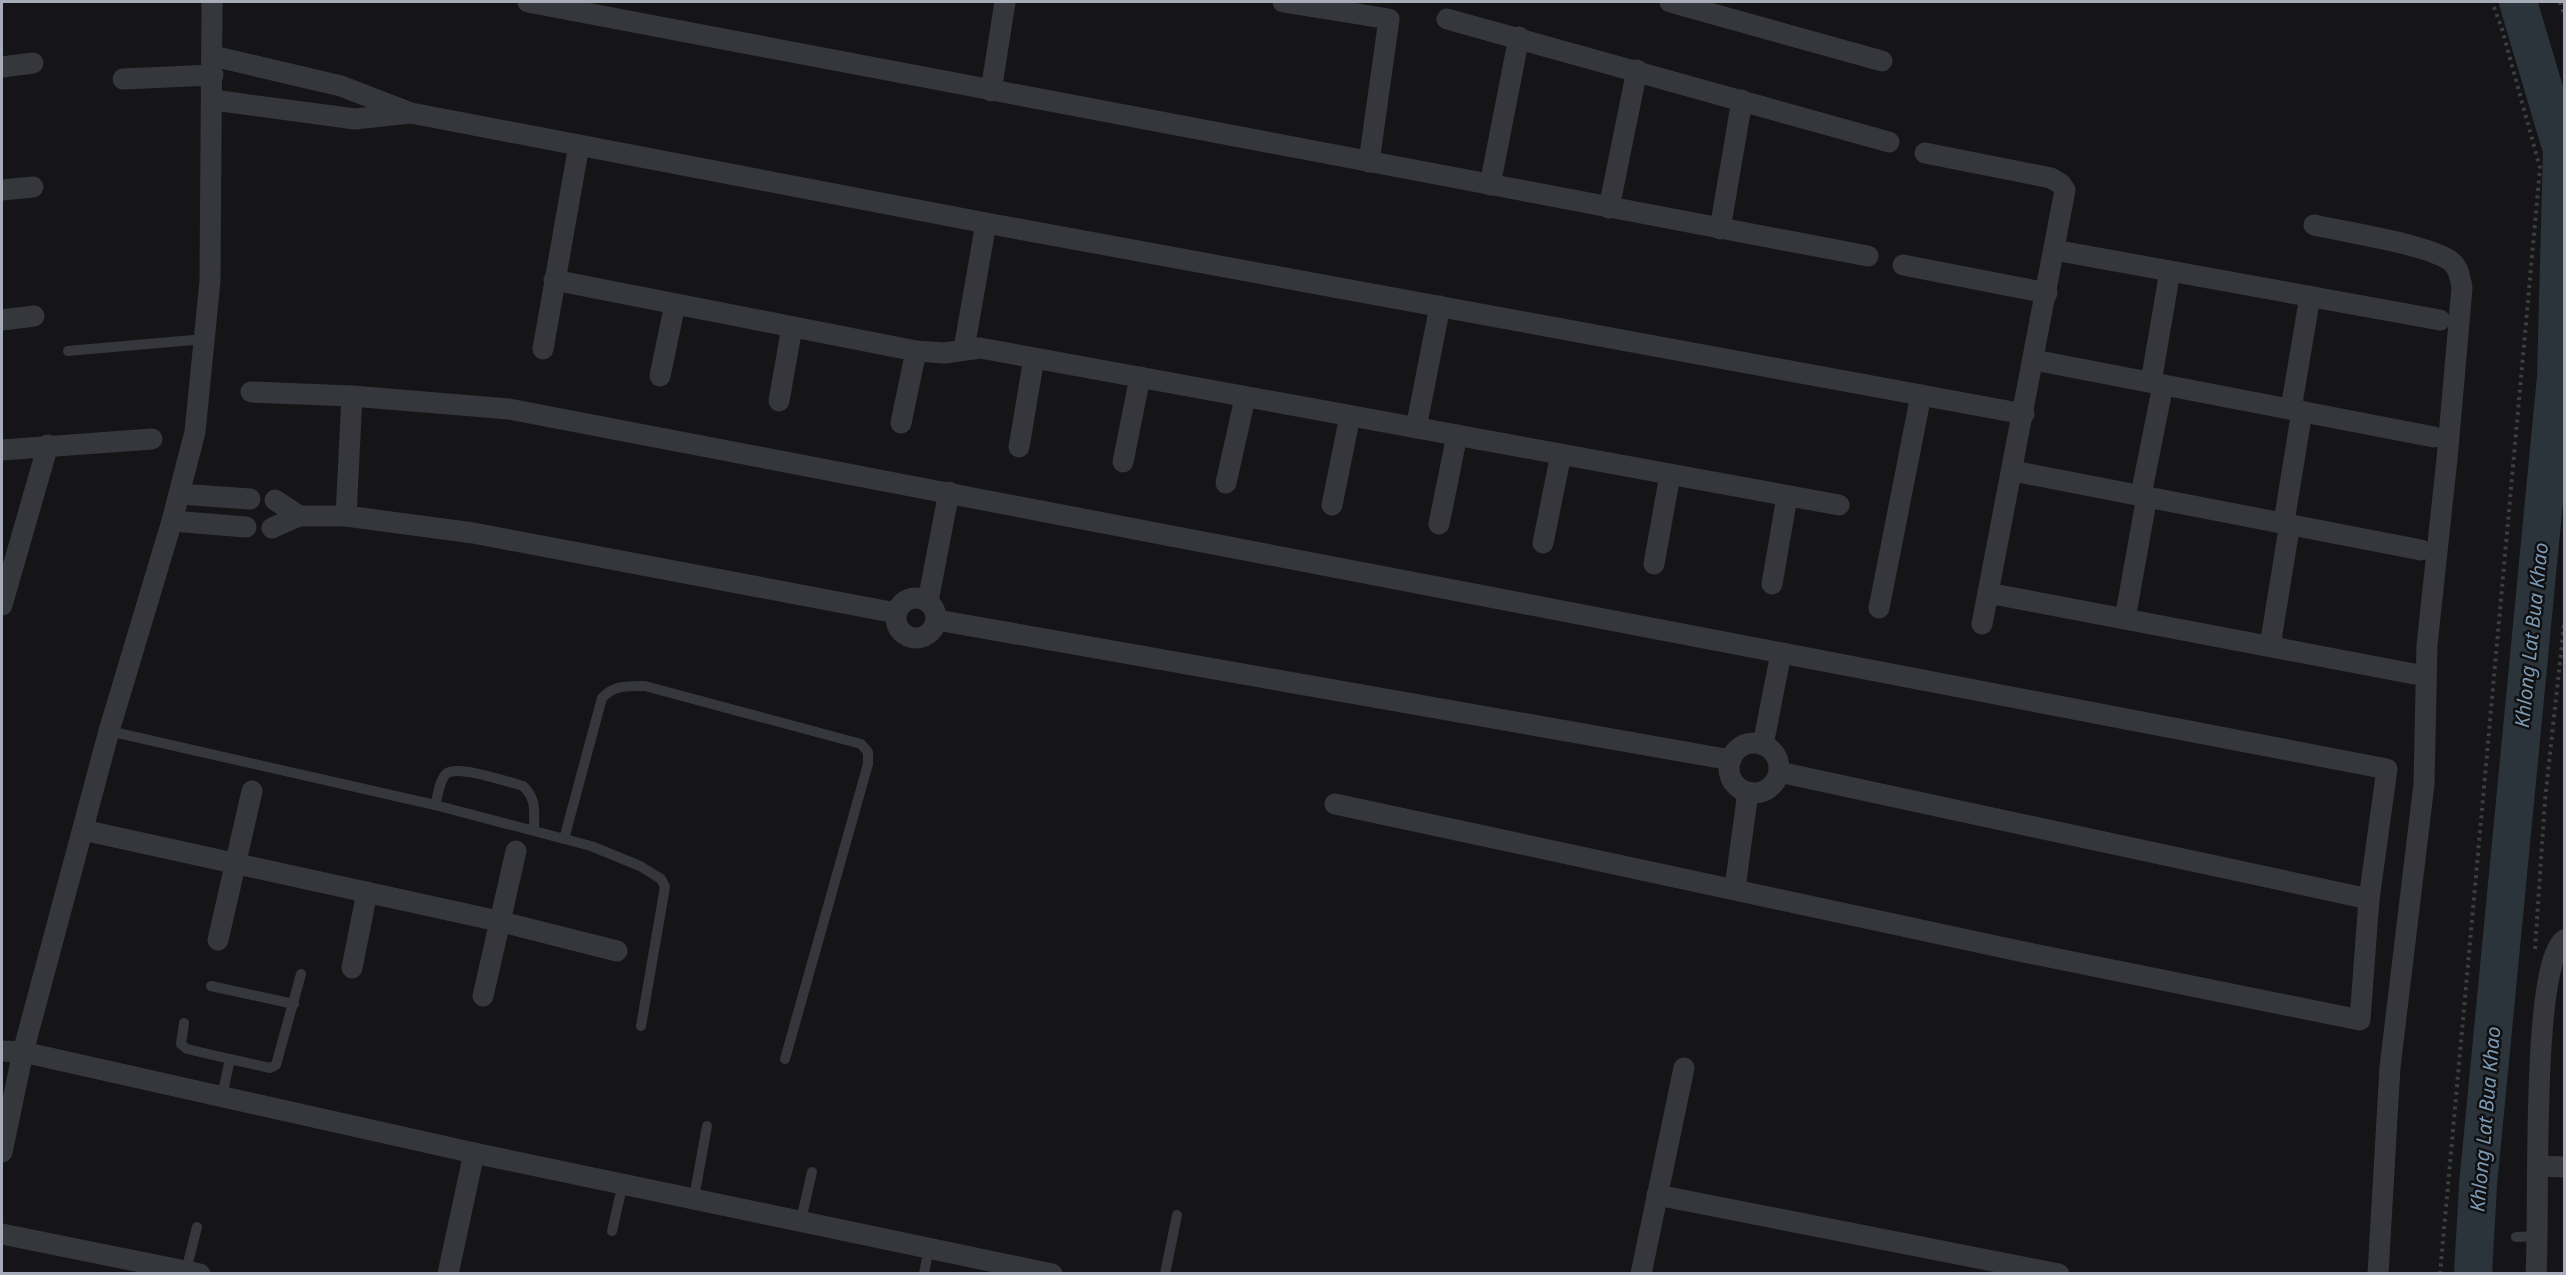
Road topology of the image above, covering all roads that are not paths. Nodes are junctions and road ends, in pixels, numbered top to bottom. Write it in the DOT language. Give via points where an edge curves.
graph roads {
  1 [pos="212,2"];
  2 [pos="528,2"];
  3 [pos="1005,2"];
  4 [pos="1283,2"];
  5 [pos="1670,2"];
  6 [pos="585,7"];
  7 [pos="1447,19"];
  8 [pos="1519,37"];
  9 [pos="1882,61"];
  10 [pos="33,63"];
  11 [pos="213,66"];
  12 [pos="2,67"];
  13 [pos="1637,70"];
  14 [pos="123,79"];
  15 [pos="991,91"];
  16 [pos="213,100"];
  17 [pos="1742,100"];
  18 [pos="411,113"];
  19 [pos="1889,142"];
  20 [pos="579,145"];
  21 [pos="1925,153"];
  22 [pos="1370,162"];
  23 [pos="1490,185"];
  24 [pos="33,186"];
  25 [pos="2,190"];
  26 [pos="1609,208"];
  27 [pos="986,223"];
  28 [pos="2314,225"];
  29 [pos="1720,229"];
  30 [pos="2054,250"];
  31 [pos="1868,255"];
  32 [pos="1903,265"];
  33 [pos="2170,271"];
  34 [pos="554,280"];
  35 [pos="2046,293"];
  36 [pos="2310,296"];
  37 [pos="675,304"];
  38 [pos="1440,306"];
  39 [pos="34,316"];
  40 [pos="2,320"];
  41 [pos="2440,320"];
  42 [pos="792,327"];
  43 [pos="204,339"];
  44 [pos="543,349"];
  45 [pos="964,349"];
  46 [pos="68,351"];
  47 [pos="916,351"];
  48 [pos="1034,358"];
  49 [pos="2034,360"];
  50 [pos="660,376"];
  51 [pos="1140,377"];
  52 [pos="2157,383"];
  53 [pos="250,392"];
  54 [pos="1921,395"];
  55 [pos="352,396"];
  56 [pos="1245,398"];
  57 [pos="779,401"];
  58 [pos="2296,410"];
  59 [pos="2024,414"];
  60 [pos="1350,416"];
  61 [pos="901,423"];
  62 [pos="1416,428"];
  63 [pos="1458,435"];
  64 [pos="2434,437"];
  65 [pos="152,439"];
  66 [pos="48,445"];
  67 [pos="1019,447"];
  68 [pos="2,450"];
  69 [pos="1561,454"];
  70 [pos="1123,462"];
  71 [pos="2013,471"];
  72 [pos="1670,475"];
  73 [pos="1226,483"];
  74 [pos="949,492"];
  75 [pos="179,494"];
  76 [pos="2144,496"];
  77 [pos="1787,497"];
  78 [pos="250,499"];
  79 [pos="275,500"];
  80 [pos="1332,505"];
  81 [pos="1839,505"];
  82 [pos="299,516"];
  83 [pos="346,516"];
  84 [pos="172,521"];
  85 [pos="2287,523"];
  86 [pos="1439,524"];
  87 [pos="246,527"];
  88 [pos="272,528"];
  89 [pos="1543,543"];
  90 [pos="2421,550"];
  91 [pos="1654,564"];
  92 [pos="6,574"];
  93 [pos="1772,584"];
  94 [pos="1988,593"];
  95 [pos="2,605"];
  96 [pos="1879,608"];
  97 [pos="932,610"];
  98 [pos="896,613"];
  99 [pos="2125,619"];
  100 [pos="1982,624"];
  101 [pos="2270,646"];
  102 [pos="1781,653"];
  103 [pos="2414,674"];
  104 [pos="109,731"];
  105 [pos="1763,745"];
  106 [pos="1731,760"];
  107 [pos="1779,772"];
  108 [pos="252,791"];
  109 [pos="1748,792"];
  110 [pos="1335,804"];
  111 [pos="435,805"];
  112 [pos="83,830"];
  113 [pos="534,830"];
  114 [pos="564,839"];
  115 [pos="516,851"];
  116 [pos="235,863"];
  117 [pos="1735,888"];
  118 [pos="368,892"];
  119 [pos="2369,899"];
  120 [pos="498,921"];
  121 [pos="218,940"];
  122 [pos="2565,940"];
  123 [pos="617,951"];
  124 [pos="351,968"];
  125 [pos="301,974"];
  126 [pos="211,986"];
  127 [pos="483,996"];
  128 [pos="294,1004"];
  129 [pos="184,1023"];
  130 [pos="640,1026"];
  131 [pos="2,1051"];
  132 [pos="23,1052"];
  133 [pos="230,1059"];
  134 [pos="785,1059"];
  135 [pos="1684,1068"];
  136 [pos="222,1096"];
  137 [pos="707,1126"];
  138 [pos="2,1152"];
  139 [pos="474,1152"];
  140 [pos="2538,1166"];
  141 [pos="2565,1167"];
  142 [pos="812,1172"];
  143 [pos="623,1184"];
  144 [pos="1657,1195"];
  145 [pos="694,1198"];
  146 [pos="1177,1215"];
  147 [pos="801,1220"];
  148 [pos="197,1227"];
  149 [pos="612,1231"];
  150 [pos="2,1234"];
  151 [pos="2538,1236"];
  152 [pos="2516,1237"];
  153 [pos="929,1247"];
  154 [pos="193,1272"];
  155 [pos="448,1274"];
  156 [pos="924,1274"];
  157 [pos="1052,1274"];
  158 [pos="1165,1274"];
  159 [pos="1641,1274"];
  160 [pos="2059,1274"];
  161 [pos="2378,1274"];
  162 [pos="2536,1274"];
  1 -- 11 [label="street"];
  2 -- 6 [label="street"];
  3 -- 15 [label="street"];
  4 -- 22 [label="street" via="1389,19"];
  5 -- 9 [label="street"];
  6 -- 15 [label="street"];
  7 -- 8 [label="street"];
  8 -- 13 [label="street"];
  8 -- 23 [label="street"];
  10 -- 12 [label="street"];
  11 -- 14 [label="street"];
  11 -- 16 [label="street"];
  11 -- 18 [label="street" via="341,86"];
  13 -- 17 [label="street"];
  13 -- 26 [label="street"];
  15 -- 22 [label="street"];
  16 -- 18 [label="street" via="355,118"];
  16 -- 43 [label="street" via="210,281"];
  17 -- 19 [label="street"];
  17 -- 29 [label="street"];
  18 -- 20 [label="street"];
  20 -- 27 [label="street"];
  20 -- 34 [label="street"];
  21 -- 30 [label="street" via="2052,178 2061,184 2065,190"];
  22 -- 23 [label="street"];
  23 -- 26 [label="street"];
  24 -- 25 [label="street"];
  26 -- 29 [label="street"];
  27 -- 38 [label="street"];
  27 -- 45 [label="street"];
  28 -- 161 [label="street" via="2431,252 2450,260 2458,269 2462,288 2427,645 2424,784 2390,1067"];
  29 -- 31 [label="street"];
  30 -- 33 [label="street"];
  30 -- 35 [label="street"];
  32 -- 35 [label="street"];
  33 -- 36 [label="street"];
  33 -- 52 [label="street"];
  34 -- 37 [label="street"];
  34 -- 44 [label="street"];
  35 -- 49 [label="street"];
  36 -- 41 [label="street"];
  36 -- 58 [label="street"];
  37 -- 42 [label="street"];
  37 -- 50 [label="street"];
  38 -- 54 [label="street"];
  38 -- 62 [label="street"];
  39 -- 40 [label="street"];
  42 -- 47 [label="street"];
  42 -- 57 [label="street"];
  43 -- 46 [label="lane"];
  43 -- 75 [label="street" via="195,432"];
  45 -- 47 [label="street" via="944,353"];
  45 -- 48 [label="street" via="980,348"];
  47 -- 61 [label="street"];
  48 -- 51 [label="street"];
  48 -- 67 [label="street"];
  49 -- 52 [label="street"];
  49 -- 59 [label="street"];
  51 -- 56 [label="street"];
  51 -- 70 [label="street"];
  52 -- 58 [label="street"];
  52 -- 76 [label="street"];
  53 -- 55 [label="street"];
  54 -- 59 [label="street"];
  54 -- 96 [label="street"];
  55 -- 74 [label="street" via="509,409"];
  55 -- 83 [label="street"];
  56 -- 60 [label="street"];
  56 -- 73 [label="street"];
  58 -- 64 [label="street"];
  58 -- 85 [label="street"];
  59 -- 71 [label="street"];
  60 -- 62 [label="street"];
  60 -- 80 [label="street"];
  62 -- 63 [label="street"];
  63 -- 69 [label="street"];
  63 -- 86 [label="street"];
  65 -- 66 [label="street"];
  66 -- 68 [label="street"];
  66 -- 92 [label="street"];
  69 -- 72 [label="street"];
  69 -- 89 [label="street"];
  71 -- 76 [label="street"];
  71 -- 94 [label="street"];
  72 -- 77 [label="street"];
  72 -- 91 [label="street"];
  74 -- 97 [label="street"];
  74 -- 102 [label="street"];
  75 -- 78 [label="street"];
  75 -- 84 [label="street"];
  76 -- 85 [label="street"];
  76 -- 99 [label="street"];
  77 -- 81 [label="street"];
  77 -- 93 [label="street"];
  79 -- 82 [label="street"];
  82 -- 83 [label="street"];
  82 -- 88 [label="street"];
  83 -- 98 [label="street" via="473,533"];
  84 -- 87 [label="street"];
  84 -- 104 [label="street"];
  85 -- 90 [label="street"];
  85 -- 101 [label="street"];
  92 -- 95 [label="street"];
  94 -- 99 [label="street"];
  94 -- 100 [label="street"];
  97 -- 98 [label="street" via="917,597 907,600"];
  97 -- 98 [label="street" via="933,630 914,639 904,636 897,627"];
  97 -- 106 [label="street" via="1210,669 1403,699"];
  99 -- 101 [label="street"];
  101 -- 103 [label="street"];
  102 -- 105 [label="street"];
  102 -- 119 [label="street" via="2387,769"];
  104 -- 111 [label="lane"];
  104 -- 112 [label="street"];
  105 -- 106 [label="street" via="1741,747"];
  105 -- 107 [label="street" via="1777,756"];
  106 -- 109 [label="street" via="1729,768 1734,783"];
  107 -- 109 [label="street" via="1777,780 1764,791"];
  107 -- 119 [label="street"];
  108 -- 116 [label="street"];
  109 -- 117 [label="street"];
  110 -- 117 [label="street"];
  111 -- 113 [label="lane"];
  111 -- 113 [label="lane" via="442,779 448,772 459,770 523,786 535,803"];
  112 -- 116 [label="street"];
  112 -- 132 [label="street"];
  113 -- 114 [label="lane"];
  114 -- 130 [label="lane" via="611,854 662,879 665,898"];
  114 -- 134 [label="lane" via="602,698 622,686 645,686 861,744 868,752 868,764"];
  115 -- 120 [label="street"];
  116 -- 118 [label="street"];
  116 -- 121 [label="street"];
  117 -- 119 [label="street" via="2360,1020"];
  118 -- 120 [label="street"];
  118 -- 124 [label="street"];
  120 -- 123 [label="street"];
  120 -- 127 [label="street"];
  122 -- 140 [label="street" via="2555,954 2546,996"];
  125 -- 128 [label="lane"];
  126 -- 128 [label="lane"];
  128 -- 133 [label="lane" via="276,1065 270,1068"];
  129 -- 133 [label="lane" via="181,1044 187,1049"];
  131 -- 132 [label="street"];
  132 -- 136 [label="street"];
  132 -- 138 [label="street"];
  133 -- 136 [label="lane"];
  135 -- 144 [label="street"];
  136 -- 139 [label="street"];
  137 -- 145 [label="lane"];
  139 -- 143 [label="street"];
  139 -- 155 [label="street"];
  140 -- 141 [label="street"];
  140 -- 151 [label="street"];
  142 -- 147 [label="lane"];
  143 -- 145 [label="street"];
  143 -- 149 [label="lane"];
  144 -- 159 [label="street"];
  144 -- 160 [label="street"];
  145 -- 147 [label="street"];
  146 -- 158 [label="lane"];
  147 -- 153 [label="street"];
  148 -- 154 [label="lane"];
  150 -- 154 [label="street"];
  151 -- 152 [label="lane"];
  151 -- 162 [label="street"];
  153 -- 156 [label="lane"];
  153 -- 157 [label="street"];
}
